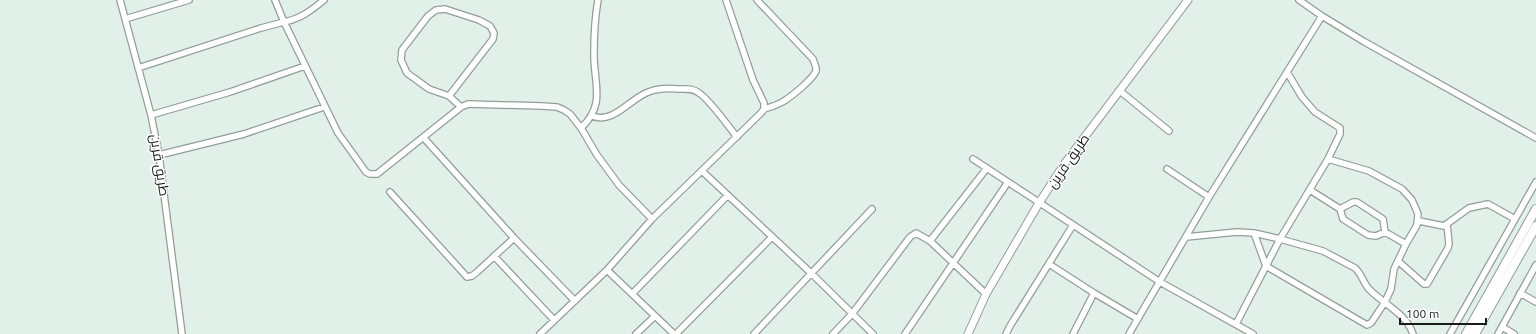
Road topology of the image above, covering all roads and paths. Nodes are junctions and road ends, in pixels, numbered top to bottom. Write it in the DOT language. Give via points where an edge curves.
graph roads {
  1 [pos="120,0"];
  2 [pos="189,0"];
  3 [pos="275,0"];
  4 [pos="324,0"];
  5 [pos="598,0"];
  6 [pos="726,0"];
  7 [pos="757,0"];
  8 [pos="1188,0"];
  9 [pos="1299,0"];
  10 [pos="1322,16"];
  11 [pos="125,19"];
  12 [pos="284,22"];
  13 [pos="305,66"];
  14 [pos="138,68"];
  15 [pos="1287,72"];
  16 [pos="1120,92"];
  17 [pos="449,96"];
  18 [pos="324,107"];
  19 [pos="461,107"];
  20 [pos="764,109"];
  21 [pos="151,115"];
  22 [pos="592,116"];
  23 [pos="581,128"];
  24 [pos="1169,131"];
  25 [pos="423,137"];
  26 [pos="737,137"];
  27 [pos="1536,138"];
  28 [pos="159,155"];
  29 [pos="973,159"];
  30 [pos="1328,159"];
  31 [pos="987,168"];
  32 [pos="1167,169"];
  33 [pos="702,171"];
  34 [pos="1008,182"];
  35 [pos="1536,182"];
  36 [pos="1310,190"];
  37 [pos="390,192"];
  38 [pos="728,196"];
  39 [pos="1209,197"];
  40 [pos="1039,203"];
  41 [pos="872,209"];
  42 [pos="1340,209"];
  43 [pos="1536,209"];
  44 [pos="652,219"];
  45 [pos="1515,219"];
  46 [pos="1419,220"];
  47 [pos="1447,224"];
  48 [pos="1074,225"];
  49 [pos="1536,226"];
  50 [pos="1385,232"];
  51 [pos="1254,233"];
  52 [pos="772,237"];
  53 [pos="1186,237"];
  54 [pos="514,238"];
  55 [pos="1280,239"];
  56 [pos="930,241"];
  57 [pos="1406,244"];
  58 [pos="494,256"];
  59 [pos="1398,261"];
  60 [pos="953,263"];
  61 [pos="1049,264"];
  62 [pos="1536,265"];
  63 [pos="1266,266"];
  64 [pos="607,270"];
  65 [pos="812,274"];
  66 [pos="1160,282"];
  67 [pos="1094,293"];
  68 [pos="1520,293"];
  69 [pos="632,294"];
  70 [pos="986,294"];
  71 [pos="575,301"];
  72 [pos="1385,302"];
  73 [pos="1536,302"];
  74 [pos="852,314"];
  75 [pos="655,316"];
  76 [pos="1138,319"];
  77 [pos="554,320"];
  78 [pos="1236,324"];
  79 [pos="1502,327"];
  80 [pos="182,334"];
  81 [pos="540,334"];
  82 [pos="636,334"];
  83 [pos="675,334"];
  84 [pos="754,334"];
  85 [pos="833,334"];
  86 [pos="873,334"];
  87 [pos="905,334"];
  88 [pos="968,334"];
  89 [pos="1006,334"];
  90 [pos="1073,334"];
  91 [pos="1130,334"];
  92 [pos="1253,334"];
  93 [pos="1413,334"];
  94 [pos="1450,334"];
  95 [pos="1466,334"];
  96 [pos="1475,334"];
  97 [pos="1498,334"];
  98 [pos="1514,334"];
  1 -- 11 [label="street, طريق قرين"];
  2 -- 11 [label="street"];
  3 -- 12 [label="street"];
  4 -- 12 [label="street" via="311,11"];
  5 -- 22 [label="street" via="594,54 598,92"];
  6 -- 20 [label="street"];
  7 -- 20 [label="street" via="813,59 816,66 816,71 808,81 784,101"];
  8 -- 16 [label="main road, طريق قرين"];
  9 -- 10 [label="street"];
  10 -- 15 [label="street"];
  10 -- 27 [label="street"];
  11 -- 14 [label="street, طريق قرين"];
  12 -- 13 [label="street"];
  12 -- 14 [label="street"];
  13 -- 18 [label="street"];
  13 -- 21 [label="street" via="230,92"];
  14 -- 21 [label="street, طريق قرين"];
  15 -- 30 [label="street" via="1315,112 1340,128 1340,134"];
  15 -- 39 [label="street"];
  16 -- 24 [label="street"];
  16 -- 40 [label="main road, طريق قرين" via="1065,162"];
  17 -- 17 [label="street" via="418,82 407,73 401,60 402,50 428,16 436,10 445,9 479,20 490,26 494,33 493,39"];
  17 -- 19 [label="street"];
  18 -- 25 [label="street" via="362,169 370,174 377,174"];
  18 -- 28 [label="street" via="244,134"];
  19 -- 23 [label="street" via="474,104 557,107 570,114"];
  19 -- 25 [label="street"];
  20 -- 26 [label="street"];
  21 -- 28 [label="street, طريق قرين"];
  22 -- 23 [label="street"];
  22 -- 26 [label="street" via="608,117 645,93 656,90 692,89 703,95"];
  23 -- 44 [label="street" via="619,185"];
  25 -- 54 [label="street"];
  26 -- 33 [label="street"];
  28 -- 80 [label="street, طريق قرين"];
  29 -- 31 [label="street"];
  30 -- 36 [label="street"];
  30 -- 46 [label="street" via="1370,171 1402,189 1416,209"];
  31 -- 34 [label="street"];
  31 -- 56 [label="street"];
  32 -- 39 [label="street"];
  33 -- 38 [label="street"];
  33 -- 44 [label="street"];
  34 -- 40 [label="street"];
  34 -- 60 [label="street"];
  35 -- 45 [label="street"];
  36 -- 42 [label="street"];
  36 -- 55 [label="street"];
  37 -- 58 [label="street" via="467,277 472,276"];
  38 -- 52 [label="street"];
  38 -- 69 [label="street"];
  39 -- 53 [label="street"];
  40 -- 48 [label="street"];
  40 -- 70 [label="main road, طريق قرين"];
  41 -- 65 [label="street"];
  42 -- 50 [label="street" via="1343,219 1368,235 1376,236"];
  42 -- 50 [label="street" via="1357,202 1383,219"];
  43 -- 95 [label="highway"];
  44 -- 64 [label="street"];
  45 -- 47 [label="street" via="1488,204 1469,208"];
  45 -- 94 [label="street"];
  46 -- 47 [label="street" via="1440,226"];
  46 -- 57 [label="street"];
  47 -- 59 [label="street" via="1448,248 1427,284"];
  48 -- 61 [label="street"];
  48 -- 66 [label="street"];
  49 -- 96 [label="highway"];
  50 -- 57 [label="street"];
  51 -- 53 [label="street" via="1236,232"];
  51 -- 55 [label="street"];
  51 -- 63 [label="street"];
  52 -- 65 [label="street"];
  52 -- 83 [label="street"];
  53 -- 66 [label="street"];
  54 -- 58 [label="street"];
  54 -- 71 [label="street"];
  55 -- 63 [label="street"];
  55 -- 72 [label="street" via="1323,250 1348,264 1359,272 1368,288"];
  56 -- 60 [label="street"];
  56 -- 74 [label="street" via="916,233 910,237"];
  57 -- 59 [label="street"];
  58 -- 77 [label="street"];
  59 -- 72 [label="street"];
  60 -- 70 [label="street"];
  60 -- 87 [label="street"];
  61 -- 67 [label="street"];
  61 -- 89 [label="street"];
  62 -- 68 [label="street"];
  63 -- 72 [label="street" via="1367,325"];
  63 -- 78 [label="street"];
  64 -- 69 [label="street"];
  64 -- 71 [label="street"];
  65 -- 74 [label="street"];
  65 -- 84 [label="street"];
  66 -- 76 [label="street"];
  66 -- 78 [label="street"];
  67 -- 76 [label="street"];
  67 -- 90 [label="street"];
  68 -- 73 [label="street"];
  68 -- 79 [label="street"];
  69 -- 75 [label="street"];
  70 -- 88 [label="main road, طريق قرين"];
  71 -- 77 [label="street"];
  72 -- 93 [label="street" via="1406,321"];
  74 -- 85 [label="street"];
  74 -- 86 [label="street"];
  75 -- 82 [label="street"];
  75 -- 83 [label="street"];
  76 -- 91 [label="street"];
  77 -- 81 [label="street"];
  78 -- 92 [label="street"];
  79 -- 97 [label="street"];
  79 -- 98 [label="street"];
}
